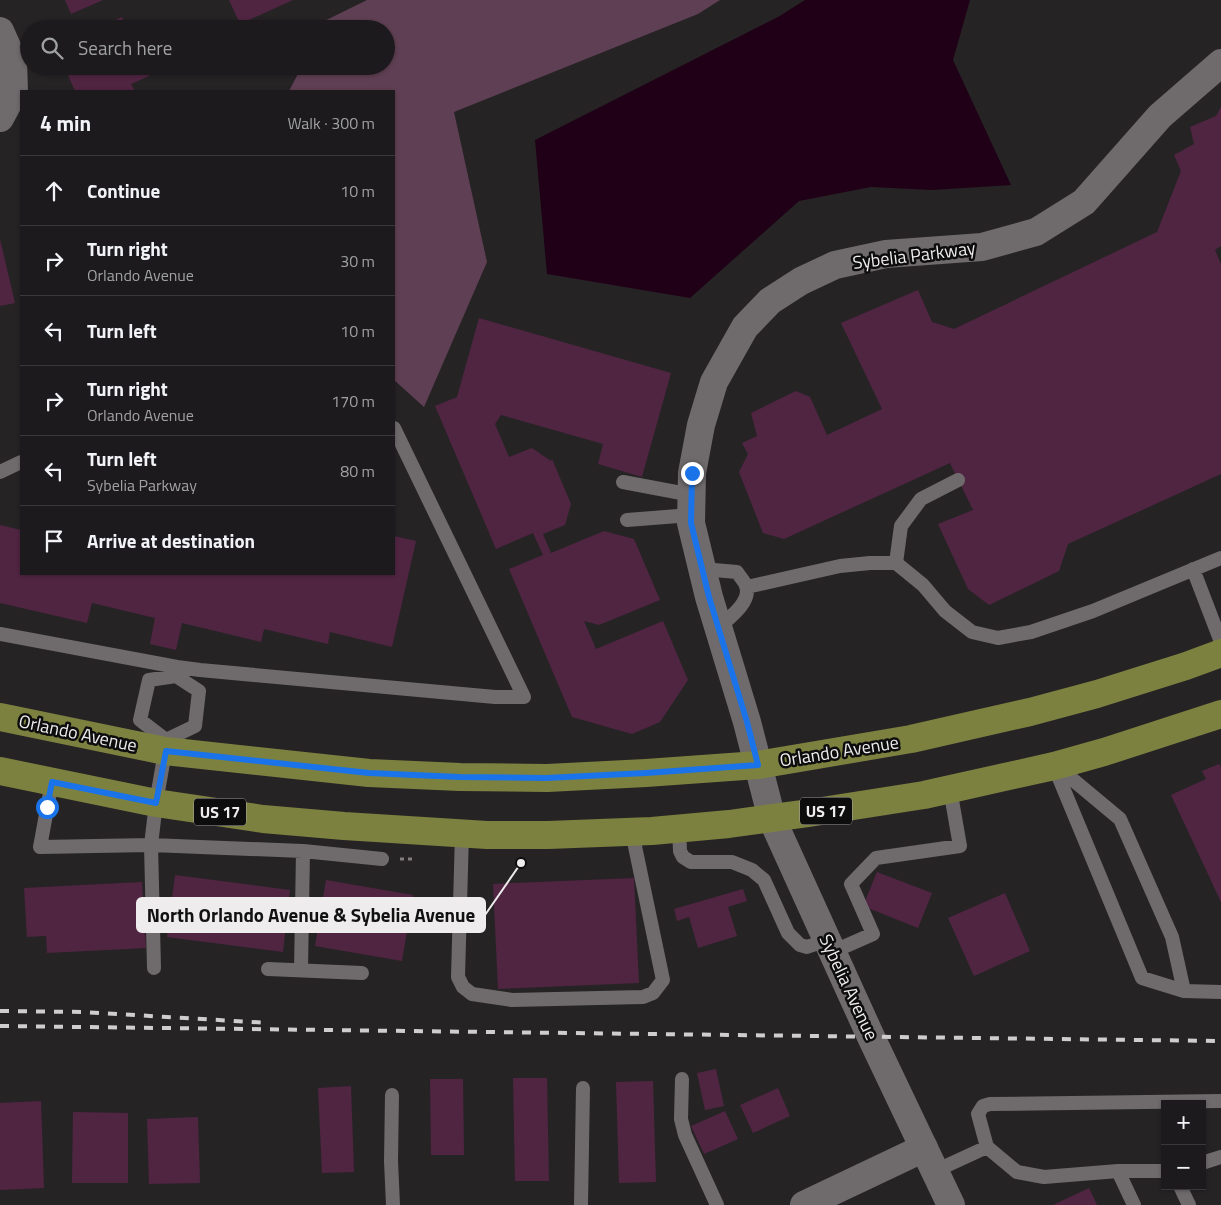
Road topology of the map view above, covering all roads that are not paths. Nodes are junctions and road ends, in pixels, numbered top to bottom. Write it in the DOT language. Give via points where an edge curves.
graph roads {
  1 [pos="0,31"];
  2 [pos="1221,63"];
  3 [pos="0,118"];
  4 [pos="395,430"];
  5 [pos="20,462"];
  6 [pos="0,472"];
  7 [pos="958,480"];
  8 [pos="623,482"];
  9 [pos="691,505"];
  10 [pos="627,520"];
  11 [pos="1221,558"];
  12 [pos="896,563"];
  13 [pos="702,569"];
  14 [pos="1192,569"];
  15 [pos="746,587"];
  16 [pos="718,628"];
  17 [pos="0,634"];
  18 [pos="1221,642"];
  19 [pos="1221,653"];
  20 [pos="176,671"];
  21 [pos="1221,714"];
  22 [pos="0,717"];
  23 [pos="166,746"];
  24 [pos="1060,764"];
  25 [pos="758,765"];
  26 [pos="0,771"];
  27 [pos="52,782"];
  28 [pos="950,789"];
  29 [pos="156,803"];
  30 [pos="772,818"];
  31 [pos="679,829"];
  32 [pos="632,832"];
  33 [pos="462,833"];
  34 [pos="151,845"];
  35 [pos="303,851"];
  36 [pos="382,859"];
  37 [pos="830,946"];
  38 [pos="154,968"];
  39 [pos="268,969"];
  40 [pos="301,970"];
  41 [pos="362,973"];
  42 [pos="1184,991"];
  43 [pos="1221,992"];
  44 [pos="682,1079"];
  45 [pos="582,1088"];
  46 [pos="392,1095"];
  47 [pos="1221,1102"];
  48 [pos="987,1147"];
  49 [pos="1221,1158"];
  50 [pos="929,1160"];
  51 [pos="1206,1162"];
  52 [pos="1118,1171"];
  53 [pos="1161,1171"];
  54 [pos="1182,1190"];
  55 [pos="393,1205"];
  56 [pos="581,1205"];
  57 [pos="717,1205"];
  58 [pos="804,1205"];
  59 [pos="951,1205"];
  60 [pos="1134,1205"];
  61 [pos="1189,1205"];
  1 -- 3 [label="street" via="12,60 14,92"];
  2 -- 9 [label="street, Sybelia Parkway" via="1160,116 1084,202 1036,232 982,247 886,254 835,265 770,301 745,327 714,382 692,473"];
  4 -- 20 [label="lane" via="524,696 496,697"];
  5 -- 6 [label="lane"];
  7 -- 12 [label="lane" via="921,499 901,526"];
  8 -- 9 [label="lane"];
  9 -- 10 [label="lane"];
  9 -- 13 [label="street, Sybelia Parkway" via="691,523"];
  11 -- 14 [label="lane"];
  12 -- 14 [label="lane" via="923,585 945,612 972,632 998,638 1031,632 1093,611"];
  12 -- 15 [label="lane" via="840,566"];
  13 -- 15 [label="lane" via="737,572"];
  13 -- 16 [label="street, Sybelia Parkway"];
  14 -- 18 [label="lane"];
  15 -- 16 [label="lane" via="746,598 738,610"];
  16 -- 25 [label="street, Sybelia Parkway"];
  17 -- 20 [label="lane"];
  19 -- 25 [label="main road, Orlando Avenue" via="1097,694 1030,712 911,739"];
  20 -- 23 [label="lane" via="199,691 196,726"];
  20 -- 23 [label="lane" via="149,680 140,720"];
  21 -- 24 [label="main road, US 17"];
  22 -- 23 [label="main road, Orlando Avenue"];
  23 -- 25 [label="main road, Orlando Avenue" via="369,773 460,777 546,778"];
  23 -- 29 [label="lane"];
  24 -- 28 [label="main road, US 17"];
  24 -- 42 [label="lane" via="1072,779 1120,819 1172,937"];
  24 -- 42 [label="lane" via="1142,978"];
  25 -- 30 [label="street, Sybelia Avenue"];
  26 -- 27 [label="main road, US 17"];
  27 -- 29 [label="main road, US 17"];
  27 -- 34 [label="lane" via="40,847"];
  28 -- 30 [label="main road, US 17"];
  28 -- 37 [label="lane" via="960,846 876,858 851,884 873,934"];
  29 -- 33 [label="main road, US 17" via="263,819"];
  29 -- 34 [label="lane"];
  30 -- 31 [label="main road, US 17"];
  30 -- 37 [label="street, Sybelia Avenue"];
  31 -- 32 [label="main road, US 17"];
  31 -- 37 [label="lane" via="683,857 691,862 732,862 752,870 764,880 788,932 800,946"];
  32 -- 33 [label="main road, US 17" via="548,835"];
  32 -- 33 [label="lane" via="663,980 653,993 643,997 512,1000 472,994 458,977"];
  34 -- 35 [label="lane"];
  34 -- 38 [label="lane"];
  35 -- 36 [label="lane"];
  35 -- 40 [label="lane"];
  37 -- 50 [label="street, Sybelia Avenue"];
  39 -- 40 [label="lane"];
  40 -- 41 [label="lane"];
  42 -- 43 [label="lane"];
  44 -- 57 [label="lane" via="681,1119 685,1135"];
  45 -- 56 [label="lane"];
  46 -- 55 [label="lane"];
  47 -- 48 [label="lane" via="990,1104 983,1106 978,1114"];
  48 -- 50 [label="lane"];
  48 -- 52 [label="lane" via="1018,1172 1044,1177"];
  49 -- 51 [label="lane"];
  50 -- 58 [label="street"];
  50 -- 59 [label="street, Sybelia Avenue"];
  52 -- 53 [label="lane"];
  52 -- 60 [label="lane"];
  54 -- 61 [label="lane"];
}
